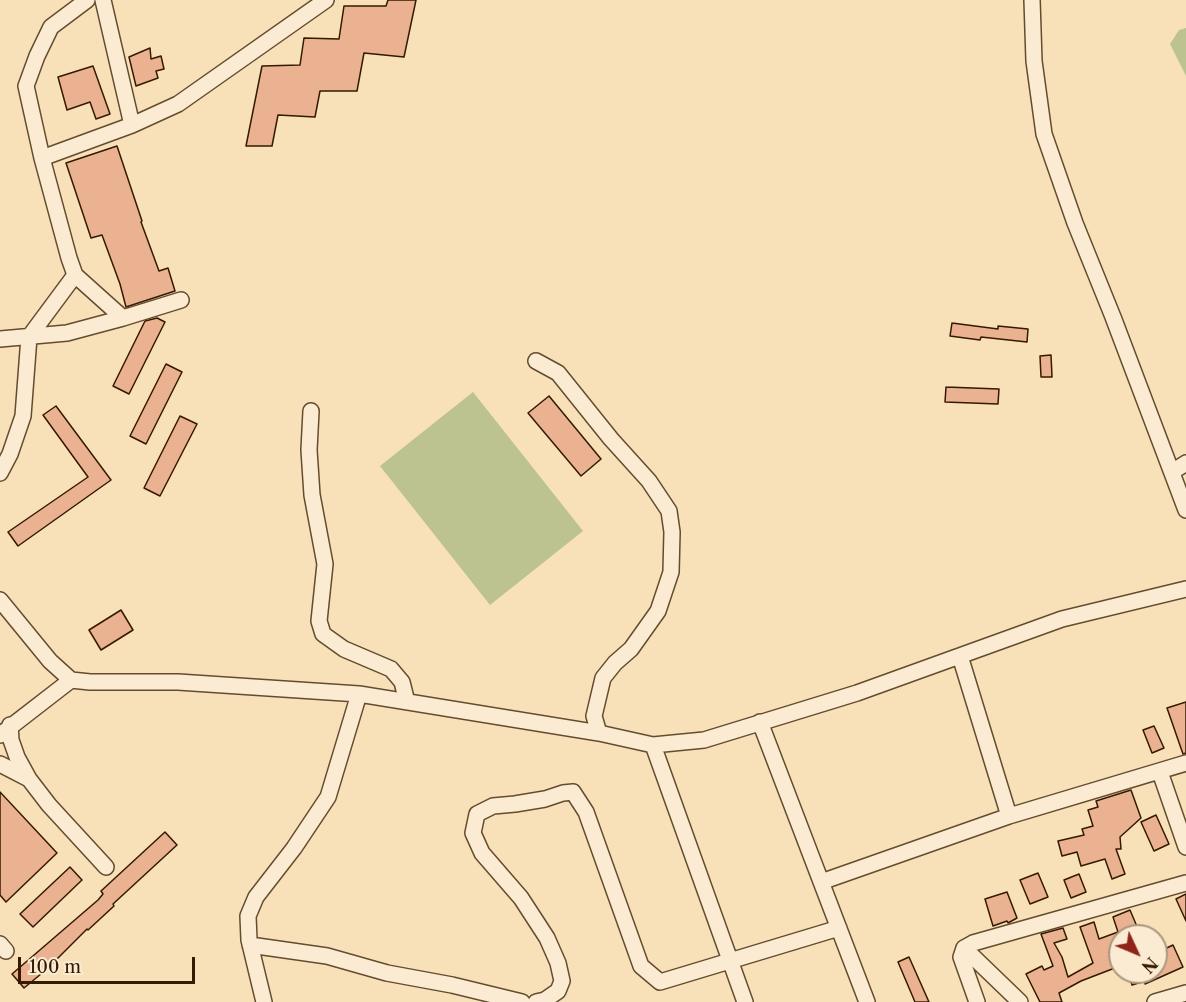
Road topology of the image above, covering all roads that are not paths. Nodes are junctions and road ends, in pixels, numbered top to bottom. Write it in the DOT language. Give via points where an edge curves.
graph roads {
  1 [pos="87,0"];
  2 [pos="103,0"];
  3 [pos="326,0"];
  4 [pos="1032,0"];
  5 [pos="132,125"];
  6 [pos="42,158"];
  7 [pos="75,275"];
  8 [pos="181,300"];
  9 [pos="123,318"];
  10 [pos="29,337"];
  11 [pos="0,339"];
  12 [pos="536,361"];
  13 [pos="311,411"];
  14 [pos="1186,463"];
  15 [pos="1172,472"];
  16 [pos="0,473"];
  17 [pos="1186,510"];
  18 [pos="1186,589"];
  19 [pos="0,600"];
  20 [pos="960,656"];
  21 [pos="71,680"];
  22 [pos="359,694"];
  23 [pos="407,702"];
  24 [pos="760,722"];
  25 [pos="5,730"];
  26 [pos="599,733"];
  27 [pos="653,745"];
  28 [pos="1186,763"];
  29 [pos="0,764"];
  30 [pos="1160,771"];
  31 [pos="29,779"];
  32 [pos="1009,816"];
  33 [pos="1186,847"];
  34 [pos="106,867"];
  35 [pos="821,882"];
  36 [pos="1186,883"];
  37 [pos="839,928"];
  38 [pos="250,945"];
  39 [pos="964,948"];
  40 [pos="732,961"];
  41 [pos="1180,997"];
  42 [pos="264,1002"];
  43 [pos="522,1002"];
  44 [pos="536,1002"];
  45 [pos="745,1002"];
  46 [pos="867,1002"];
  47 [pos="977,1002"];
  48 [pos="1020,1002"];
  49 [pos="1155,1002"];
  1 -- 6 [label="street" via="51,27 26,86"];
  2 -- 5 [label="street"];
  3 -- 5 [label="street" via="178,104"];
  4 -- 15 [label="street" via="1034,61 1044,134 1074,222"];
  5 -- 6 [label="street"];
  6 -- 7 [label="street"];
  7 -- 9 [label="street"];
  7 -- 10 [label="street"];
  8 -- 9 [label="street"];
  9 -- 10 [label="street" via="67,333"];
  10 -- 11 [label="street"];
  10 -- 16 [label="street" via="23,416"];
  12 -- 26 [label="street" via="558,373 649,481 669,511 671,572 658,611 631,650 603,678 594,716"];
  13 -- 23 [label="street" via="312,495 325,564 319,621 322,634 344,649 391,669 402,682"];
  14 -- 15 [label="street"];
  15 -- 17 [label="street"];
  18 -- 20 [label="street" via="1062,619"];
  19 -- 21 [label="street" via="50,661"];
  20 -- 24 [label="street"];
  20 -- 32 [label="street"];
  21 -- 22 [label="street" via="178,682"];
  21 -- 25 [label="street"];
  22 -- 23 [label="street"];
  22 -- 38 [label="street" via="328,797 256,897 248,916"];
  23 -- 26 [label="street"];
  24 -- 27 [label="street" via="704,740"];
  24 -- 35 [label="street"];
  25 -- 31 [label="street"];
  26 -- 27 [label="street"];
  27 -- 40 [label="street"];
  28 -- 30 [label="street"];
  29 -- 31 [label="street"];
  30 -- 32 [label="street"];
  30 -- 33 [label="street"];
  31 -- 34 [label="street"];
  32 -- 35 [label="street"];
  35 -- 37 [label="street"];
  36 -- 39 [label="street"];
  37 -- 40 [label="street"];
  37 -- 46 [label="street"];
  38 -- 42 [label="street"];
  38 -- 43 [label="street" via="327,956"];
  39 -- 47 [label="street" via="961,957"];
  39 -- 48 [label="street"];
  40 -- 44 [label="street" via="660,982 641,966 586,812 573,792 493,806 477,814 473,833 482,853 521,898 547,938 562,981 558,991"];
  40 -- 45 [label="street"];
  41 -- 49 [label="street"];
}
